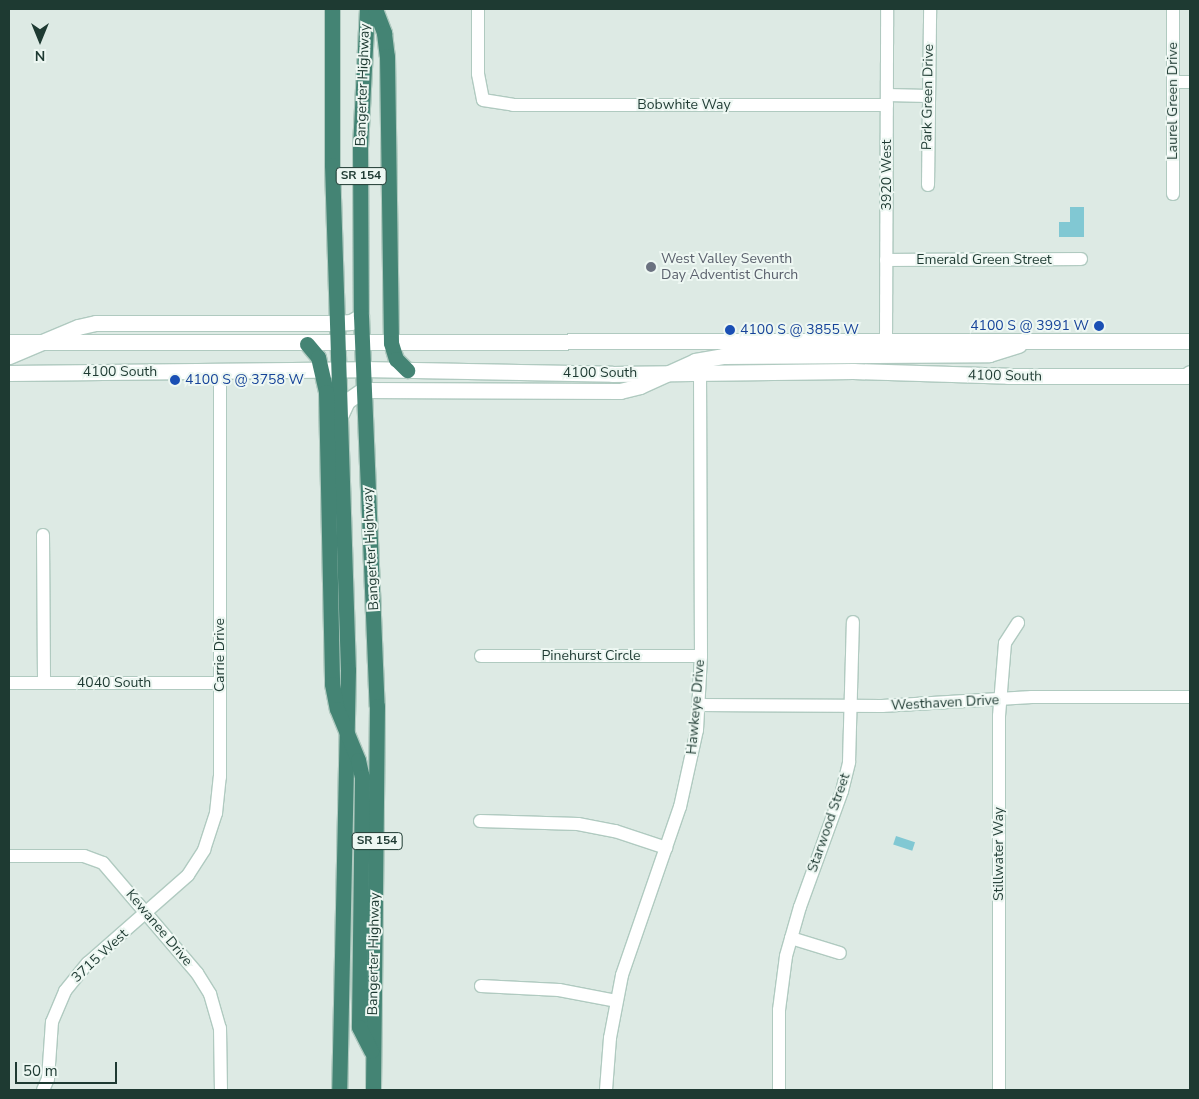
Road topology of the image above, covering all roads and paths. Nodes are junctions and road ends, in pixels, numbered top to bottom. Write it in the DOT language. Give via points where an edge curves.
graph roads {
  1 [pos="332,9"];
  2 [pos="367,9"];
  3 [pos="375,9"];
  4 [pos="478,9"];
  5 [pos="887,9"];
  6 [pos="930,9"];
  7 [pos="1173,9"];
  8 [pos="1173,82"];
  9 [pos="1190,82"];
  10 [pos="928,96"];
  11 [pos="887,100"];
  12 [pos="928,185"];
  13 [pos="1173,194"];
  14 [pos="1081,259"];
  15 [pos="886,260"];
  16 [pos="361,316"];
  17 [pos="336,323"];
  18 [pos="886,340"];
  19 [pos="1034,340"];
  20 [pos="1190,340"];
  21 [pos="9,342"];
  22 [pos="42,342"];
  23 [pos="362,343"];
  24 [pos="391,343"];
  25 [pos="307,344"];
  26 [pos="337,344"];
  27 [pos="9,356"];
  28 [pos="331,370"];
  29 [pos="362,370"];
  30 [pos="407,370"];
  31 [pos="220,372"];
  32 [pos="672,372"];
  33 [pos="700,372"];
  34 [pos="9,373"];
  35 [pos="1190,373"];
  36 [pos="363,390"];
  37 [pos="340,416"];
  38 [pos="44,536"];
  39 [pos="852,622"];
  40 [pos="1018,623"];
  41 [pos="481,656"];
  42 [pos="701,656"];
  43 [pos="9,683"];
  44 [pos="44,683"];
  45 [pos="220,683"];
  46 [pos="1190,697"];
  47 [pos="1001,700"];
  48 [pos="700,705"];
  49 [pos="852,706"];
  50 [pos="348,740"];
  51 [pos="480,821"];
  52 [pos="666,848"];
  53 [pos="9,856"];
  54 [pos="146,914"];
  55 [pos="791,938"];
  56 [pos="840,952"];
  57 [pos="481,986"];
  58 [pos="616,1001"];
  59 [pos="372,1054"];
  60 [pos="43,1090"];
  61 [pos="221,1090"];
  62 [pos="339,1090"];
  63 [pos="373,1090"];
  64 [pos="606,1090"];
  65 [pos="778,1090"];
  66 [pos="999,1090"];
  1 -- 17 [label="highway, Bangerter Highway / SR 154"];
  2 -- 16 [label="highway, Bangerter Highway / SR 154" via="360,147"];
  3 -- 24 [label="highway" via="384,33 387,56"];
  4 -- 11 [label="street, Bobwhite Way" via="478,74 482,100 513,105"];
  5 -- 11 [label="street, 3920 West"];
  6 -- 10 [label="street, Park Green Drive"];
  7 -- 8 [label="street, Laurel Green Drive"];
  8 -- 9 [label="street"];
  8 -- 13 [label="street, Laurel Green Drive"];
  10 -- 11 [label="street, Bobwhite Way"];
  10 -- 12 [label="street, Park Green Drive"];
  11 -- 15 [label="street, 3920 West"];
  14 -- 15 [label="street, Emerald Green Street"];
  15 -- 18 [label="street, 3920 West"];
  16 -- 17 [label="main road" via="351,322"];
  16 -- 23 [label="highway, Bangerter Highway / SR 154"];
  17 -- 22 [label="main road" via="96,323"];
  17 -- 26 [label="highway, Bangerter Highway / SR 154"];
  18 -- 19 [label="main road"];
  18 -- 24 [label="main road"];
  19 -- 20 [label="main road"];
  19 -- 32 [label="main road" via="989,354 723,356 695,361"];
  21 -- 22 [label="main road"];
  22 -- 25 [label="main road"];
  22 -- 27 [label="main road"];
  23 -- 24 [label="main road"];
  23 -- 26 [label="main road"];
  23 -- 29 [label="highway, Bangerter Highway / SR 154"];
  24 -- 30 [label="highway" via="396,359"];
  25 -- 26 [label="main road"];
  25 -- 28 [label="highway"];
  26 -- 28 [label="highway, Bangerter Highway / SR 154"];
  28 -- 29 [label="main road, 4100 South"];
  28 -- 31 [label="main road, 4100 South"];
  28 -- 37 [label="highway, Bangerter Highway / SR 154"];
  28 -- 50 [label="highway" via="330,661 337,709"];
  29 -- 30 [label="main road, 4100 South"];
  29 -- 36 [label="highway, Bangerter Highway / SR 154"];
  30 -- 32 [label="main road, 4100 South"];
  31 -- 34 [label="main road, 4100 South"];
  31 -- 45 [label="street, Carrie Drive"];
  32 -- 33 [label="main road, 4100 South"];
  32 -- 36 [label="main road" via="640,386 620,390"];
  33 -- 35 [label="main road, 4100 South" via="861,371 1008,376 1186,376"];
  33 -- 42 [label="street, Hawkeye Drive"];
  36 -- 37 [label="main road" via="347,400"];
  36 -- 59 [label="highway, Bangerter Highway / SR 154" via="377,706"];
  37 -- 50 [label="highway, Bangerter Highway / SR 154" via="347,590"];
  38 -- 44 [label="street"];
  39 -- 49 [label="street, Starwood Street"];
  40 -- 47 [label="street, Stillwater Way" via="1005,643"];
  41 -- 42 [label="street, Pinehurst Circle"];
  42 -- 48 [label="street, Hawkeye Drive"];
  43 -- 44 [label="street, 4040 South"];
  44 -- 45 [label="street, 4040 South"];
  45 -- 54 [label="street, Carrie Drive" via="219,790 213,825 204,850 188,875"];
  46 -- 47 [label="street, Westhaven Drive"];
  47 -- 49 [label="street, Westhaven Drive"];
  47 -- 66 [label="street, Stillwater Way"];
  48 -- 49 [label="street, Westhaven Drive"];
  48 -- 52 [label="street, Hawkeye Drive" via="690,770"];
  49 -- 55 [label="street, Starwood Street" via="851,746 842,791"];
  50 -- 59 [label="highway" via="362,777 359,1027"];
  50 -- 62 [label="highway, Bangerter Highway / SR 154"];
  51 -- 52 [label="street" via="578,824 615,831"];
  52 -- 58 [label="street, Hawkeye Drive" via="626,958"];
  53 -- 54 [label="street, Kewanee Drive" via="97,859"];
  54 -- 60 [label="street, 3715 West" via="88,962 65,991 52,1022 48,1079"];
  54 -- 61 [label="street, Kewanee Drive" via="197,973 215,1004 221,1034"];
  55 -- 56 [label="street"];
  55 -- 65 [label="street, Starwood Street" via="780,992"];
  57 -- 58 [label="street" via="552,989"];
  58 -- 64 [label="street, Hawkeye Drive"];
  59 -- 63 [label="highway, Bangerter Highway / SR 154"];
}
